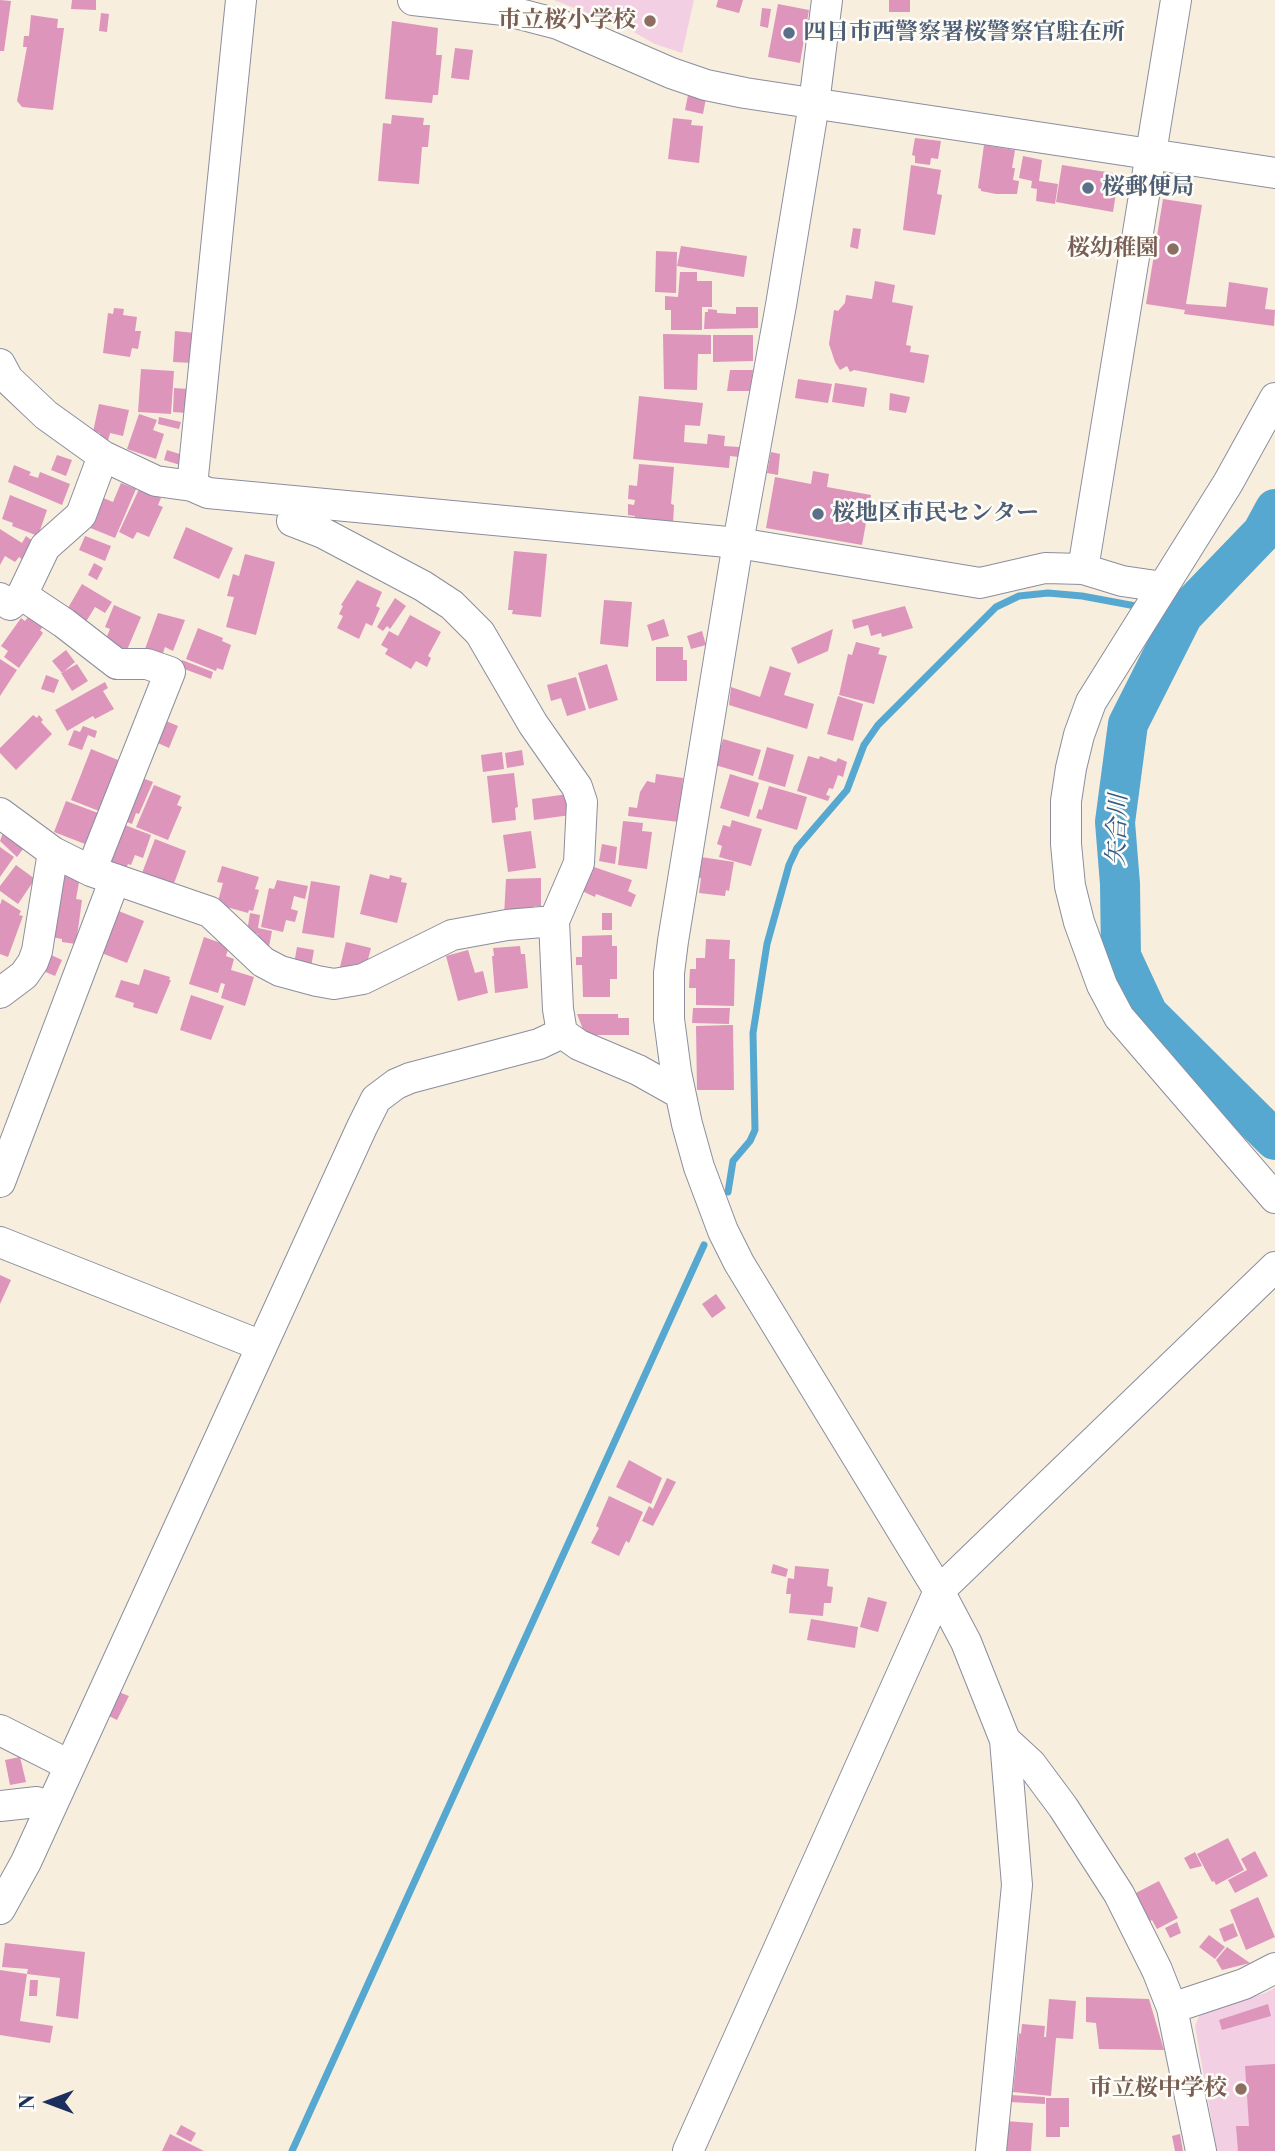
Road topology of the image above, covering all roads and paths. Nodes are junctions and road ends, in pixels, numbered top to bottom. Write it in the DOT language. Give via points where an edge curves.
graph roads {
  1 [pos="241,0"];
  2 [pos="414,0"];
  3 [pos="827,0"];
  4 [pos="1176,0"];
  5 [pos="814,104"];
  6 [pos="1152,153"];
  7 [pos="1275,173"];
  8 [pos="0,363"];
  9 [pos="1275,398"];
  10 [pos="103,456"];
  11 [pos="192,486"];
  12 [pos="292,521"];
  13 [pos="738,543"];
  14 [pos="1083,569"];
  15 [pos="1160,591"];
  16 [pos="11,596"];
  17 [pos="0,813"];
  18 [pos="53,852"];
  19 [pos="103,875"];
  20 [pos="554,921"];
  21 [pos="12,970"];
  22 [pos="0,993"];
  23 [pos="562,1033"];
  24 [pos="679,1093"];
  25 [pos="0,1182"];
  26 [pos="1275,1198"];
  27 [pos="0,1242"];
  28 [pos="1275,1267"];
  29 [pos="262,1346"];
  30 [pos="939,1591"];
  31 [pos="0,1730"];
  32 [pos="1005,1740"];
  33 [pos="69,1765"];
  34 [pos="0,1806"];
  35 [pos="49,1810"];
  36 [pos="0,1909"];
  37 [pos="1275,1968"];
  38 [pos="1172,2008"];
  39 [pos="688,2151"];
  40 [pos="991,2151"];
  41 [pos="1201,2151"];
  1 -- 11 [label="street"];
  2 -- 5 [label="street" via="534,17 706,85"];
  3 -- 5 [label="street"];
  4 -- 6 [label="street"];
  5 -- 6 [label="street"];
  5 -- 13 [label="street"];
  6 -- 7 [label="street"];
  6 -- 14 [label="street"];
  8 -- 10 [label="street" via="8,379 46,415"];
  9 -- 15 [label="street"];
  10 -- 11 [label="street" via="156,481"];
  10 -- 16 [label="street" via="81,515 45,547"];
  11 -- 13 [label="street" via="208,494"];
  12 -- 20 [label="street" via="423,586 480,633 582,802 579,863"];
  13 -- 14 [label="street" via="980,583 1045,568"];
  13 -- 24 [label="street" via="669,973 669,1019"];
  14 -- 15 [label="street"];
  15 -- 26 [label="street" via="1091,702 1079,735 1066,802 1070,886 1088,950 1119,1017"];
  16 -- 19 [label="street" via="64,623 117,664 147,664 170,672"];
  17 -- 18 [label="street"];
  18 -- 19 [label="street"];
  18 -- 21 [label="street" via="37,951"];
  19 -- 20 [label="street" via="211,912 263,962 280,971 334,984 363,979 452,935"];
  19 -- 25 [label="street"];
  20 -- 23 [label="street"];
  21 -- 22 [label="street"];
  23 -- 24 [label="street"];
  23 -- 29 [label="street" via="539,1044 410,1078 376,1099"];
  24 -- 30 [label="street" via="710,1199 739,1263"];
  27 -- 29 [label="street"];
  28 -- 30 [label="street"];
  29 -- 33 [label="street"];
  30 -- 32 [label="street" via="966,1642"];
  30 -- 39 [label="street"];
  31 -- 33 [label="street"];
  32 -- 38 [label="street" via="1031,1764 1063,1807 1119,1894"];
  32 -- 40 [label="street" via="1017,1885"];
  33 -- 35 [label="street"];
  34 -- 35 [label="street" via="37,1802"];
  35 -- 36 [label="street"];
  37 -- 38 [label="street" via="1244,1984"];
  38 -- 41 [label="street"];
}
